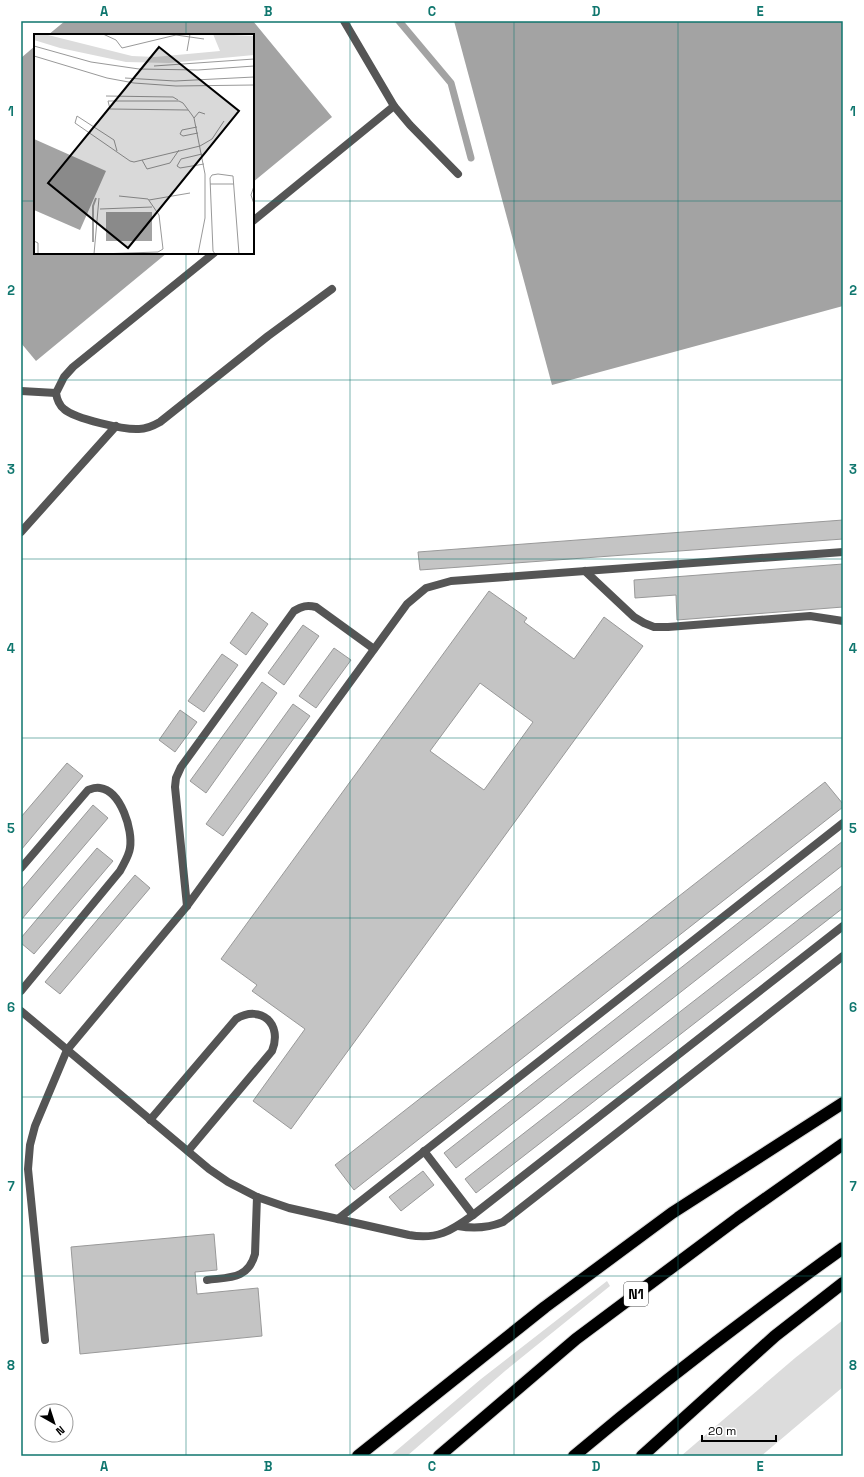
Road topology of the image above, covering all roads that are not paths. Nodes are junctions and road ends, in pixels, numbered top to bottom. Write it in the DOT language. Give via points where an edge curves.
graph roads {
  1 [pos="344,21"];
  2 [pos="394,106"];
  3 [pos="458,174"];
  4 [pos="254,220"];
  5 [pos="213,254"];
  6 [pos="332,289"];
  7 [pos="21,391"];
  8 [pos="56,393"];
  9 [pos="116,426"];
  10 [pos="21,532"];
  11 [pos="843,552"];
  12 [pos="585,571"];
  13 [pos="843,621"];
  14 [pos="374,649"];
  15 [pos="843,823"];
  16 [pos="21,868"];
  17 [pos="187,906"];
  18 [pos="843,926"];
  19 [pos="843,956"];
  20 [pos="21,991"];
  21 [pos="21,1011"];
  22 [pos="67,1050"];
  23 [pos="843,1103"];
  24 [pos="150,1120"];
  25 [pos="843,1144"];
  26 [pos="188,1151"];
  27 [pos="424,1151"];
  28 [pos="257,1197"];
  29 [pos="474,1215"];
  30 [pos="338,1219"];
  31 [pos="458,1226"];
  32 [pos="843,1248"];
  33 [pos="207,1280"];
  34 [pos="843,1283"];
  35 [pos="45,1340"];
  36 [pos="358,1456"];
  37 [pos="439,1456"];
  38 [pos="574,1456"];
  39 [pos="642,1456"];
  1 -- 2 [label="lane"];
  2 -- 3 [label="lane"];
  2 -- 4 [label="lane"];
  5 -- 8 [label="lane" via="73,367 64,377"];
  6 -- 9 [label="lane" via="160,422 140,429"];
  7 -- 8 [label="lane"];
  8 -- 9 [label="lane" via="59,404 69,413"];
  9 -- 10 [label="lane"];
  11 -- 12 [label="lane"];
  12 -- 13 [label="lane" via="634,617 654,627 810,616"];
  12 -- 14 [label="lane" via="451,581 432,586 416,595 407,604"];
  14 -- 17 [label="lane"];
  14 -- 17 [label="lane" via="316,607 301,607 294,611 176,778"];
  15 -- 27 [label="lane"];
  16 -- 20 [label="lane" via="88,790 106,790 124,811 130,837 126,860 115,877"];
  17 -- 22 [label="lane"];
  18 -- 29 [label="lane"];
  19 -- 31 [label="lane" via="503,1222 485,1228 471,1229"];
  21 -- 22 [label="lane"];
  22 -- 24 [label="lane"];
  22 -- 35 [label="lane" via="35,1126 28,1157"];
  23 -- 36 [label="highway" via="672,1213 545,1307"];
  24 -- 26 [label="lane"];
  24 -- 26 [label="lane" via="236,1019 252,1014 268,1019 276,1034 276,1043 272,1050"];
  25 -- 37 [label="highway, N1" via="732,1222 576,1339"];
  26 -- 28 [label="lane" via="228,1182"];
  27 -- 29 [label="lane"];
  27 -- 30 [label="lane"];
  28 -- 30 [label="lane" via="289,1208"];
  28 -- 33 [label="lane" via="253,1262 242,1274"];
  29 -- 31 [label="lane"];
  30 -- 31 [label="lane" via="421,1237 446,1233"];
  32 -- 38 [label="highway" via="638,1402"];
  34 -- 39 [label="highway" via="775,1336"];
}
